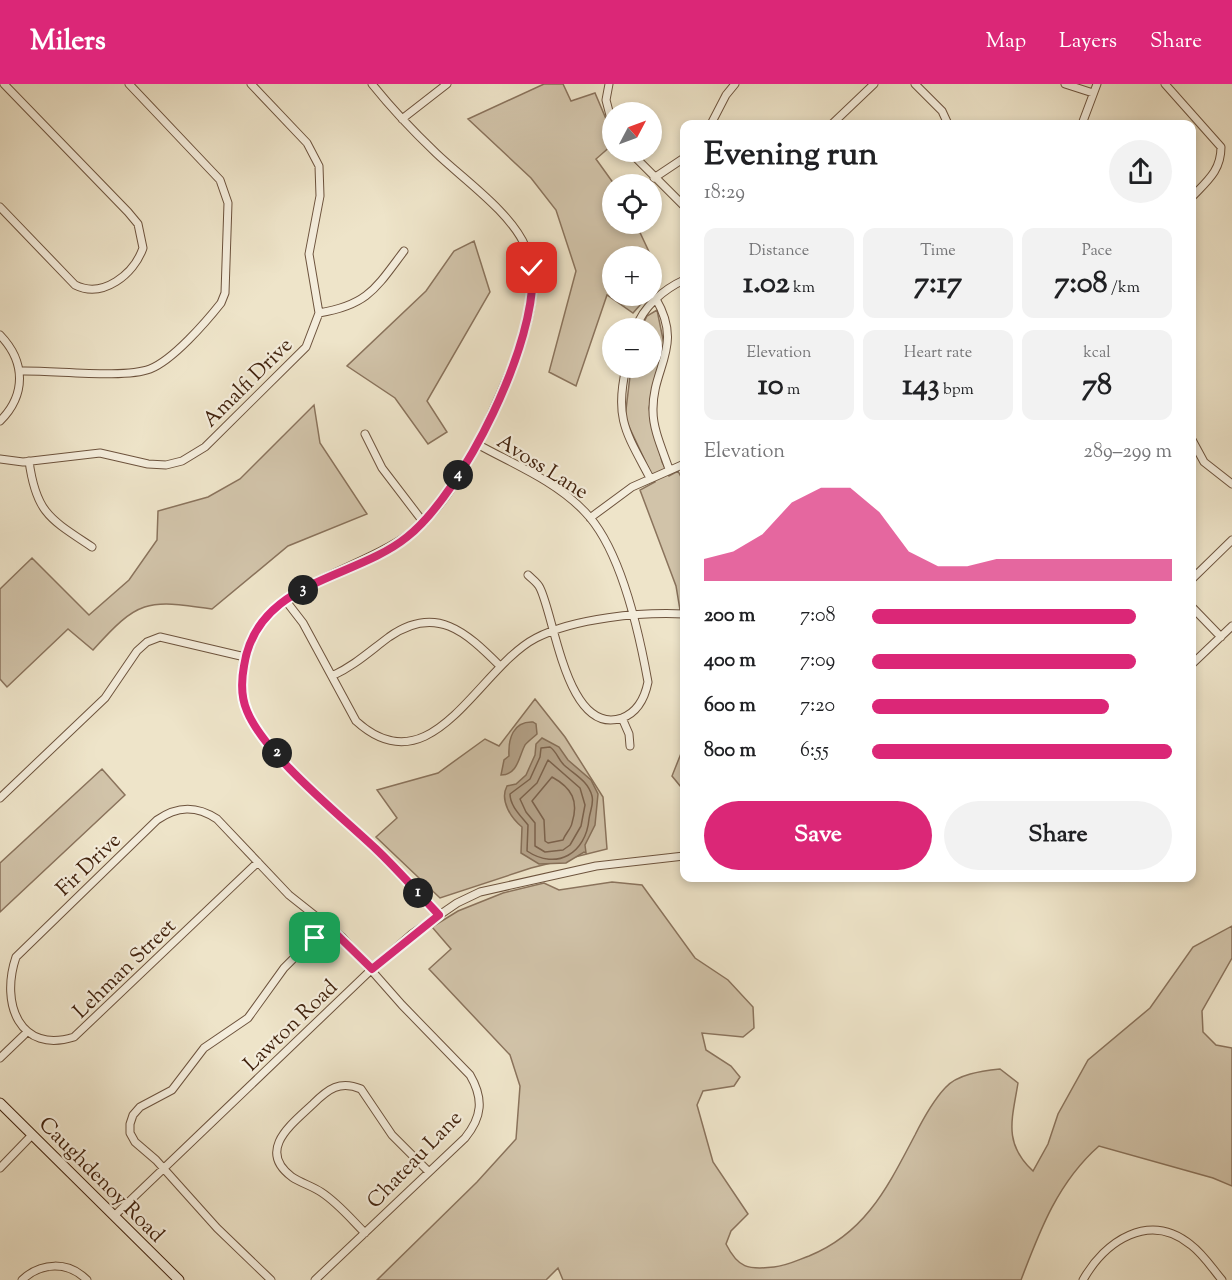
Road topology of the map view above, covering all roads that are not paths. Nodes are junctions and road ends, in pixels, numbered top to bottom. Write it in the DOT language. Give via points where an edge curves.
graph roads {
  1 [pos="4,84"];
  2 [pos="129,84"];
  3 [pos="251,84"];
  4 [pos="372,84"];
  5 [pos="447,84"];
  6 [pos="609,84"];
  7 [pos="735,84"];
  8 [pos="873,84"];
  9 [pos="915,84"];
  10 [pos="1065,84"];
  11 [pos="1097,84"];
  12 [pos="1165,84"];
  13 [pos="1093,93"];
  14 [pos="607,102"];
  15 [pos="402,119"];
  16 [pos="713,120"];
  17 [pos="836,120"];
  18 [pos="946,120"];
  19 [pos="1083,120"];
  20 [pos="680,161"];
  21 [pos="639,162"];
  22 [pos="650,174"];
  23 [pos="660,174"];
  24 [pos="662,185"];
  25 [pos="1196,193"];
  26 [pos="680,202"];
  27 [pos="0,207"];
  28 [pos="404,251"];
  29 [pos="680,283"];
  30 [pos="662,295"];
  31 [pos="650,306"];
  32 [pos="660,306"];
  33 [pos="319,313"];
  34 [pos="641,318"];
  35 [pos="0,335"];
  36 [pos="21,371"];
  37 [pos="624,378"];
  38 [pos="0,421"];
  39 [pos="365,434"];
  40 [pos="477,444"];
  41 [pos="1196,447"];
  42 [pos="0,459"];
  43 [pos="29,461"];
  44 [pos="680,466"];
  45 [pos="669,470"];
  46 [pos="650,478"];
  47 [pos="1232,484"];
  48 [pos="591,518"];
  49 [pos="424,523"];
  50 [pos="1232,540"];
  51 [pos="92,547"];
  52 [pos="528,575"];
  53 [pos="1196,575"];
  54 [pos="286,601"];
  55 [pos="1196,611"];
  56 [pos="680,614"];
  57 [pos="632,616"];
  58 [pos="1232,626"];
  59 [pos="551,630"];
  60 [pos="1221,637"];
  61 [pos="245,657"];
  62 [pos="1196,660"];
  63 [pos="500,666"];
  64 [pos="332,676"];
  65 [pos="622,718"];
  66 [pos="630,746"];
  67 [pos="0,798"];
  68 [pos="680,856"];
  69 [pos="258,862"];
  70 [pos="439,915"];
  71 [pos="327,925"];
  72 [pos="372,969"];
  73 [pos="24,1035"];
  74 [pos="0,1058"];
  75 [pos="0,1103"];
  76 [pos="32,1135"];
  77 [pos="0,1168"];
  78 [pos="164,1169"];
  79 [pos="429,1172"];
  80 [pos="114,1216"];
  81 [pos="365,1233"];
  82 [pos="22,1280"];
  83 [pos="87,1280"];
  84 [pos="179,1280"];
  85 [pos="271,1280"];
  86 [pos="315,1280"];
  87 [pos="1083,1280"];
  88 [pos="1222,1280"];
  1 -- 27 [label="street" via="128,212 138,224 143,248 132,267 116,282 104,288 83,289"];
  2 -- 36 [label="street" via="225,188 228,214 222,303 152,369"];
  3 -- 33 [label="street" via="307,143 319,166 320,196 309,254"];
  4 -- 15 [label="street"];
  5 -- 15 [label="street"];
  6 -- 14 [label="street"];
  7 -- 16 [label="street"];
  8 -- 17 [label="street"];
  9 -- 18 [label="street"];
  10 -- 13 [label="street"];
  11 -- 13 [label="street"];
  12 -- 25 [label="street" via="1221,147 1216,172"];
  13 -- 19 [label="street"];
  15 -- 40 [label="street" via="511,224 532,268 534,286 518,349"];
  20 -- 23 [label="street"];
  21 -- 22 [label="street"];
  24 -- 26 [label="street"];
  28 -- 33 [label="street" via="370,294 338,310"];
  29 -- 30 [label="street"];
  31 -- 34 [label="street"];
  32 -- 45 [label="street" via="668,336 653,413"];
  33 -- 43 [label="street, Amalfi Drive" via="313,334 296,360 192,456 166,465 99,453"];
  35 -- 36 [label="street"];
  36 -- 38 [label="street" via="18,394"];
  37 -- 46 [label="street" via="622,422"];
  39 -- 49 [label="street" via="382,468"];
  40 -- 48 [label="street, Avoss Lane" via="566,495"];
  40 -- 49 [label="street"];
  41 -- 47 [label="street" via="1204,462"];
  42 -- 43 [label="street, Amalfi Drive"];
  43 -- 51 [label="street" via="32,487 42,508"];
  44 -- 45 [label="street"];
  45 -- 46 [label="street"];
  46 -- 48 [label="street"];
  48 -- 57 [label="street, Avoss Lane" via="615,559"];
  49 -- 54 [label="street" via="392,548 324,578"];
  50 -- 53 [label="street"];
  52 -- 59 [label="street" via="544,596"];
  54 -- 61 [label="street" via="260,625"];
  54 -- 64 [label="street"];
  55 -- 60 [label="street"];
  56 -- 57 [label="street"];
  57 -- 59 [label="street"];
  57 -- 65 [label="street, Avoss Lane" via="648,682 639,706"];
  58 -- 60 [label="street"];
  59 -- 63 [label="street" via="518,649"];
  59 -- 65 [label="street" via="581,701 597,716"];
  60 -- 62 [label="street"];
  61 -- 67 [label="street" via="176,640 152,639 138,651 105,698"];
  61 -- 70 [label="street" via="242,696 255,727 270,747 379,851"];
  63 -- 64 [label="street" via="462,630 430,622 405,628"];
  63 -- 64 [label="street" via="431,735 405,742 368,732 348,710"];
  65 -- 66 [label="street"];
  68 -- 70 [label="street, Lawton Road" via="630,861 501,885"];
  69 -- 71 [label="street, Fir Drive"];
  69 -- 73 [label="street, Lehman Street" via="80,1033 49,1041"];
  69 -- 73 [label="street, Fir Drive" via="208,813 174,810 158,820 9,967 2,987 3,1004"];
  70 -- 72 [label="street, Lawton Road"];
  71 -- 72 [label="street, Chateau Lane"];
  71 -- 78 [label="street" via="284,968 248,1018 204,1048 172,1090 133,1115 130,1133 135,1142"];
  72 -- 78 [label="street, Lawton Road"];
  72 -- 79 [label="street, Chateau Lane" via="477,1086 480,1107 474,1127"];
  73 -- 74 [label="street"];
  75 -- 76 [label="street, Caughdenoy Road"];
  76 -- 77 [label="street"];
  76 -- 80 [label="street, Caughdenoy Road"];
  78 -- 80 [label="street, Lawton Road"];
  78 -- 85 [label="street"];
  79 -- 81 [label="street, Chateau Lane"];
  79 -- 81 [label="street" via="392,1135 361,1089 341,1085 324,1093 284,1132 278,1141 277,1155 284,1169 336,1203"];
  80 -- 84 [label="street, Caughdenoy Road"];
  81 -- 86 [label="street, Chateau Lane"];
  82 -- 83 [label="street" via="36,1269 50,1266 74,1269"];
  87 -- 88 [label="street" via="1104,1250 1128,1235 1153,1231 1168,1233 1191,1245"];
}
